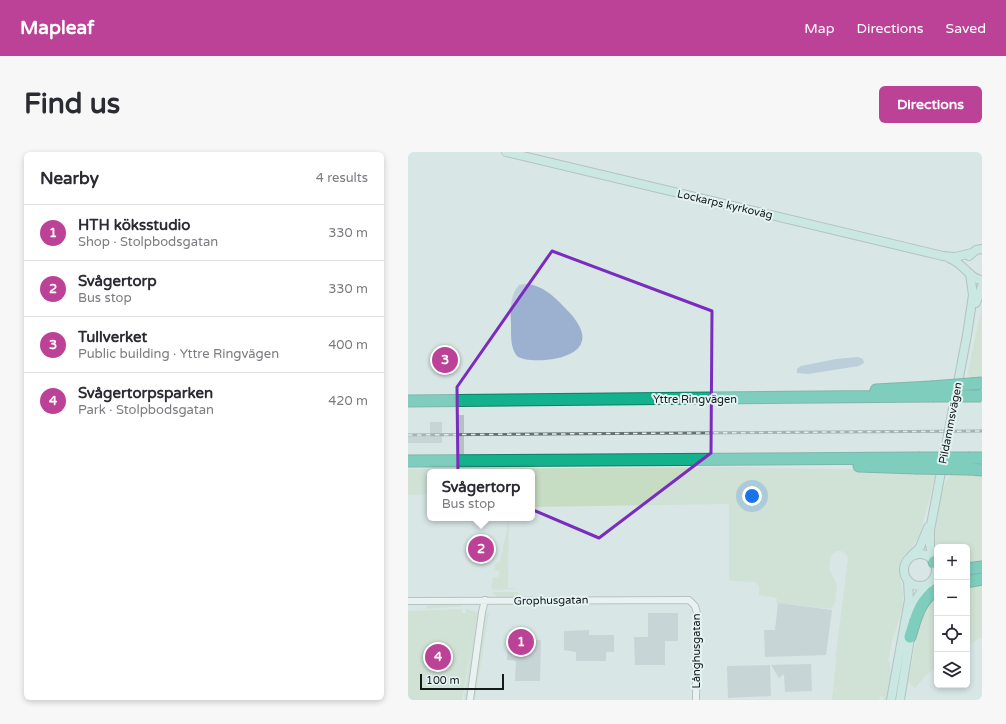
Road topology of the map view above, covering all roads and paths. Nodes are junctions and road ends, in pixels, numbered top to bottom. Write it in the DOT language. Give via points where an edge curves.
graph roads {
  1 [pos="506,152"];
  2 [pos="982,243"];
  3 [pos="977,251"];
  4 [pos="943,256"];
  5 [pos="969,273"];
  6 [pos="982,280"];
  7 [pos="982,286"];
  8 [pos="982,295"];
  9 [pos="969,331"];
  10 [pos="982,383"];
  11 [pos="932,392"];
  12 [pos="982,396"];
  13 [pos="408,401"];
  14 [pos="982,458"];
  15 [pos="408,461"];
  16 [pos="917,463"];
  17 [pos="982,470"];
  18 [pos="933,511"];
  19 [pos="911,557"];
  20 [pos="934,559"];
  21 [pos="934,561"];
  22 [pos="982,567"];
  23 [pos="970,569"];
  24 [pos="982,578"];
  25 [pos="970,579"];
  26 [pos="908,581"];
  27 [pos="970,581"];
  28 [pos="932,585"];
  29 [pos="485,600"];
  30 [pos="408,601"];
  31 [pos="693,602"];
  32 [pos="910,637"];
  33 [pos="470,700"];
  34 [pos="696,700"];
  35 [pos="891,700"];
  36 [pos="900,700"];
  1 -- 4 [label="main road, Lockarps kyrkoväg"];
  2 -- 3 [label="main road, Pildammsvägen"];
  3 -- 4 [label="main road, Lockarps kyrkoväg" via="955,257"];
  3 -- 5 [label="main road, Pildammsvägen" via="966,263"];
  4 -- 5 [label="main road, Lockarps kyrkoväg" via="960,263"];
  5 -- 6 [label="main road"];
  5 -- 9 [label="main road, Pildammsvägen" via="973,283"];
  7 -- 9 [label="main road, Pildammsvägen"];
  8 -- 9 [label="main road"];
  9 -- 18 [label="main road, Pildammsvägen"];
  10 -- 11 [label="highway, bridge"];
  11 -- 12 [label="highway, Yttre Ringvägen, bridge"];
  11 -- 13 [label="highway, Yttre Ringvägen" via="743,398"];
  14 -- 16 [label="highway, bridge"];
  15 -- 16 [label="highway" via="689,459"];
  16 -- 17 [label="highway, bridge"];
  18 -- 19 [label="main road, Pildammsvägen" via="924,539"];
  18 -- 20 [label="main road, Pildammsvägen" via="930,545"];
  19 -- 21 [label="main road" via="923,554"];
  19 -- 26 [label="main road, Pildammsvägen" via="904,565"];
  22 -- 23 [label="highway"];
  24 -- 25 [label="highway"];
  24 -- 27 [label="highway"];
  26 -- 28 [label="main road" via="916,586"];
  26 -- 35 [label="main road, Pildammsvägen" via="909,600"];
  28 -- 32 [label="highway" via="917,612"];
  29 -- 30 [label="street, Grophusgatan"];
  29 -- 31 [label="street, Grophusgatan" via="685,598"];
  29 -- 33 [label="street"];
  31 -- 34 [label="street, Långhusgatan" via="697,613"];
  32 -- 36 [label="main road"];
}
